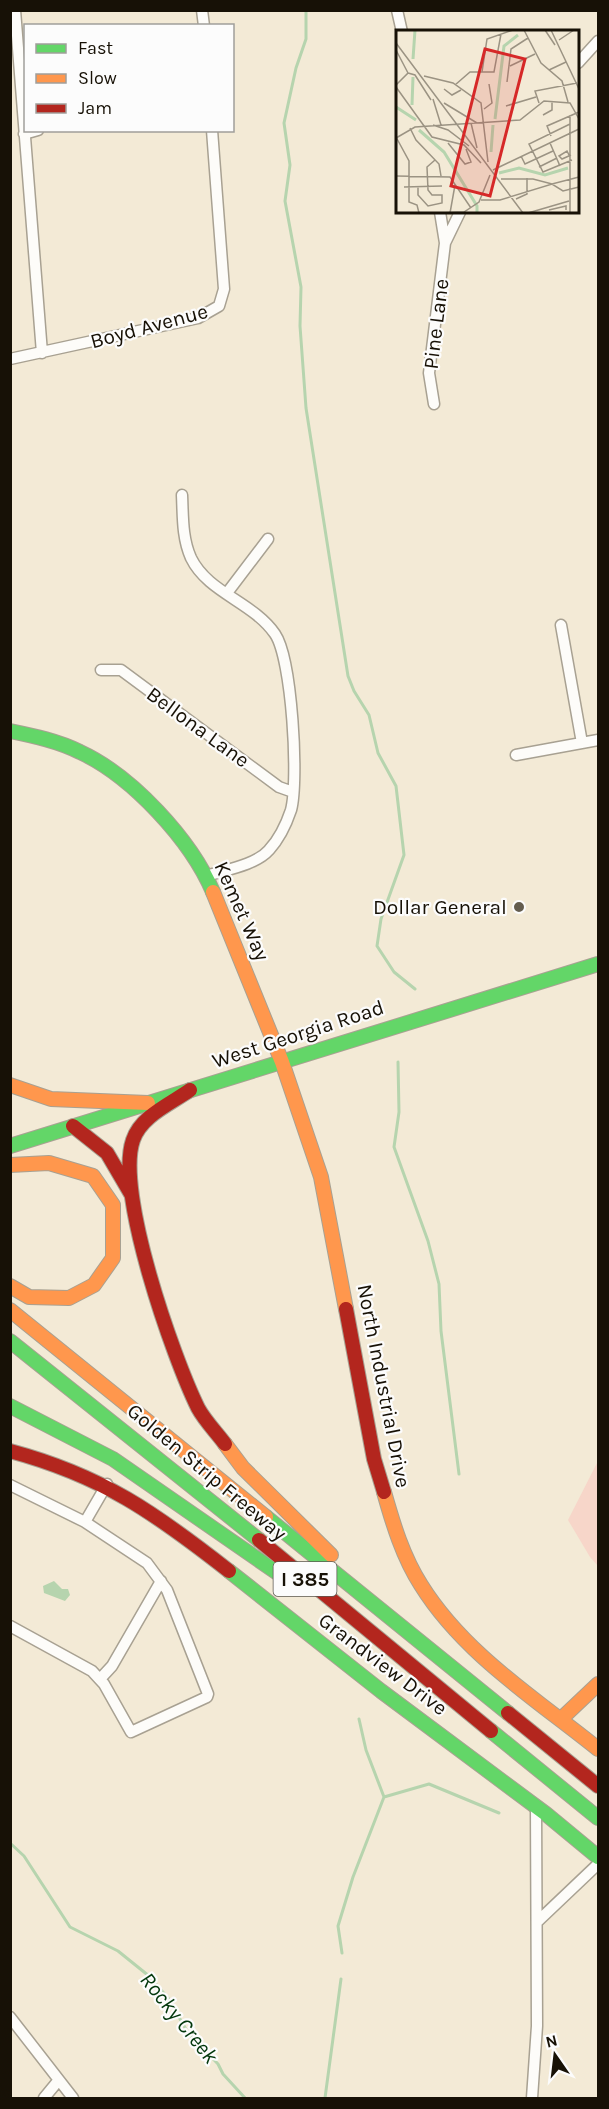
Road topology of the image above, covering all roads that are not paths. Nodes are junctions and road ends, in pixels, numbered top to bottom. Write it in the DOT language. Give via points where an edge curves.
graph roads {
  1 [pos="15,10"];
  2 [pos="397,10"];
  3 [pos="402,30"];
  4 [pos="598,41"];
  5 [pos="579,62"];
  6 [pos="31,132"];
  7 [pos="212,132"];
  8 [pos="24,134"];
  9 [pos="440,213"];
  10 [pos="460,213"];
  11 [pos="445,243"];
  12 [pos="42,353"];
  13 [pos="10,359"];
  14 [pos="434,404"];
  15 [pos="182,495"];
  16 [pos="267,539"];
  17 [pos="227,593"];
  18 [pos="561,625"];
  19 [pos="101,670"];
  20 [pos="10,731"];
  21 [pos="598,740"];
  22 [pos="582,743"];
  23 [pos="516,754"];
  24 [pos="293,792"];
  25 [pos="206,876"];
  26 [pos="598,964"];
  27 [pos="282,1062"];
  28 [pos="10,1085"];
  29 [pos="190,1090"];
  30 [pos="148,1103"];
  31 [pos="73,1126"];
  32 [pos="10,1146"];
  33 [pos="10,1165"];
  34 [pos="132,1196"];
  35 [pos="10,1286"];
  36 [pos="10,1310"];
  37 [pos="10,1341"];
  38 [pos="10,1406"];
  39 [pos="10,1451"];
  40 [pos="108,1484"];
  41 [pos="10,1485"];
  42 [pos="85,1522"];
  43 [pos="161,1581"];
  44 [pos="400,1625"];
  45 [pos="10,1626"];
  46 [pos="390,1649"];
  47 [pos="100,1679"];
  48 [pos="598,1684"];
  49 [pos="561,1719"];
  50 [pos="598,1749"];
  51 [pos="598,1786"];
  52 [pos="536,1807"];
  53 [pos="598,1818"];
  54 [pos="598,1857"];
  55 [pos="598,1864"];
  56 [pos="538,1921"];
  57 [pos="10,2017"];
  58 [pos="58,2081"];
  59 [pos="44,2098"];
  60 [pos="73,2098"];
  61 [pos="532,2098"];
  1 -- 8 [label="street"];
  2 -- 3 [label="street"];
  4 -- 5 [label="street"];
  6 -- 8 [label="street"];
  7 -- 12 [label="street, Boyd Avenue" via="224,289 219,306 198,318"];
  8 -- 12 [label="street"];
  9 -- 11 [label="street, Pine Lane"];
  10 -- 11 [label="street, Pine Lane"];
  11 -- 14 [label="street, Pine Lane" via="429,373"];
  12 -- 13 [label="street, Boyd Avenue"];
  15 -- 17 [label="street" via="191,558 204,578"];
  16 -- 17 [label="street"];
  17 -- 24 [label="street" via="275,634 284,656 295,762"];
  18 -- 22 [label="street"];
  19 -- 24 [label="street, Bellona Lane" via="121,670 279,786"];
  20 -- 25 [label="main road, Kemet Way" via="81,752 138,791 182,840"];
  21 -- 22 [label="street"];
  22 -- 23 [label="street"];
  24 -- 25 [label="street" via="282,834 268,852"];
  25 -- 27 [label="main road, Kemet Way"];
  26 -- 27 [label="main road, West Georgia Road"];
  27 -- 29 [label="main road, West Georgia Road"];
  27 -- 49 [label="main road, North Industrial Drive" via="321,1177 374,1459 396,1534 420,1584 447,1622 478,1653"];
  28 -- 30 [label="main road" via="51,1099"];
  29 -- 30 [label="main road, West Georgia Road"];
  29 -- 34 [label="main road" via="142,1123 130,1156"];
  30 -- 31 [label="main road, West Georgia Road"];
  31 -- 32 [label="main road, West Georgia Road"];
  31 -- 34 [label="main road" via="107,1153"];
  33 -- 35 [label="main road" via="49,1163 93,1176 113,1205 113,1258 94,1285 69,1298 28,1297"];
  34 -- 44 [label="main road" via="156,1302 200,1409 243,1467"];
  36 -- 44 [label="main road, Golden Strip Freeway / I 385"];
  37 -- 46 [label="main road, Golden Strip Freeway / I 385"];
  38 -- 46 [label="main road" via="113,1459"];
  39 -- 40 [label="main road, Grandview Drive" via="47,1459"];
  40 -- 42 [label="street"];
  40 -- 52 [label="main road, Grandview Drive" via="150,1510"];
  41 -- 42 [label="street"];
  42 -- 43 [label="street" via="147,1563"];
  43 -- 47 [label="street" via="112,1666"];
  43 -- 47 [label="street" via="208,1687 207,1697 131,1732"];
  44 -- 51 [label="main road, Golden Strip Freeway / I 385"];
  45 -- 47 [label="street"];
  46 -- 53 [label="main road, Golden Strip Freeway / I 385"];
  48 -- 49 [label="main road"];
  49 -- 50 [label="main road, North Industrial Drive"];
  52 -- 54 [label="main road, Grandview Drive"];
  52 -- 56 [label="street"];
  55 -- 56 [label="street"];
  56 -- 61 [label="street"];
  57 -- 58 [label="street"];
  58 -- 59 [label="street"];
  58 -- 60 [label="street"];
}
